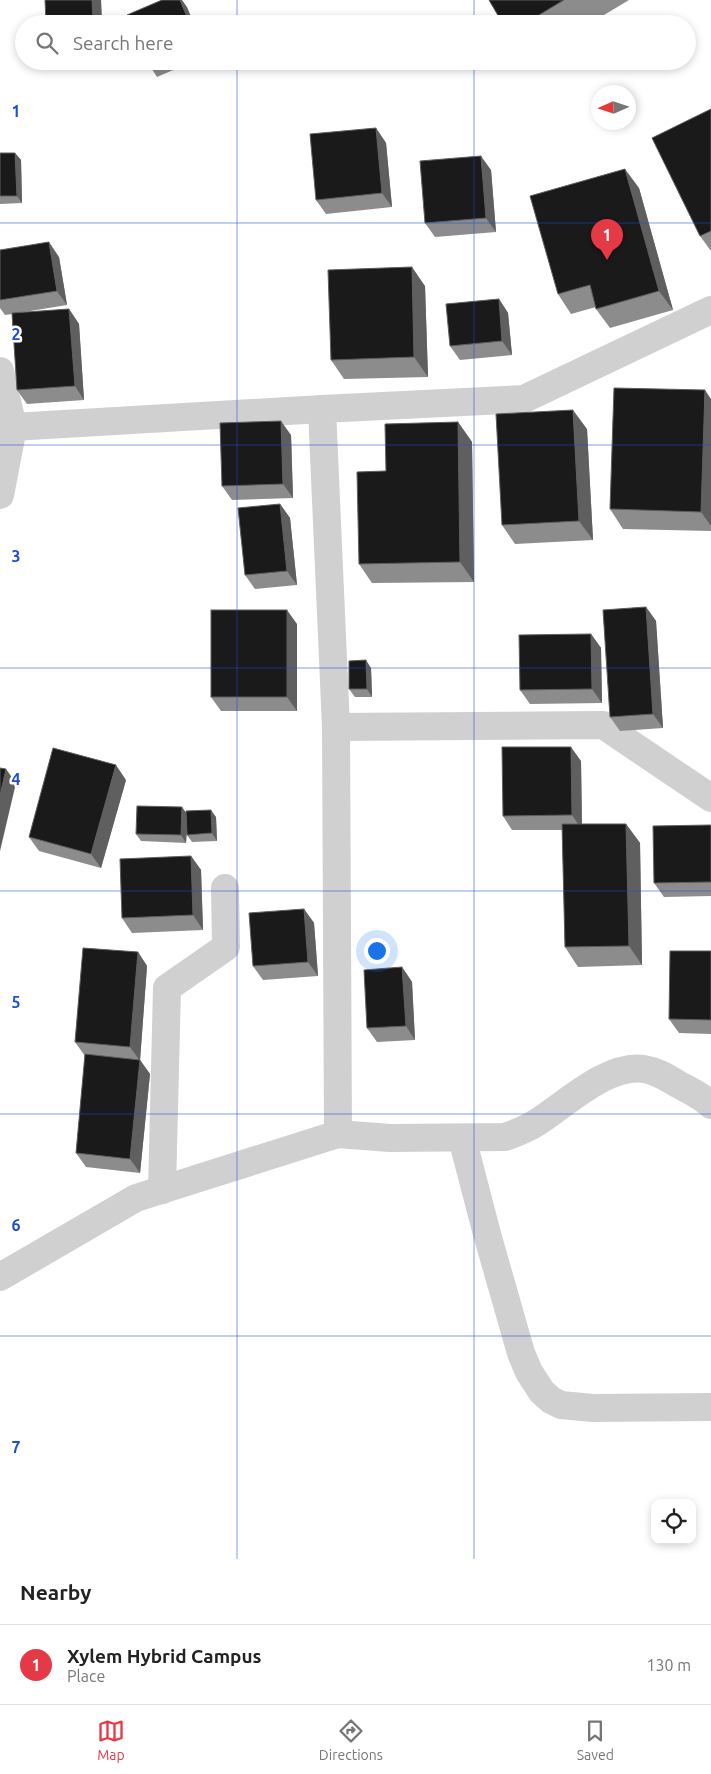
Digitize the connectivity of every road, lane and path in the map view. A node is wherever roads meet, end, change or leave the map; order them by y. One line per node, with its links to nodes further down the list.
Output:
1 (711, 310): 3 (street)
2 (0, 371): 4 (street)
3 (322, 409): 4 (street); 6 (street)
4 (6, 429): 5 (street)
5 (0, 495)
6 (336, 726): 7 (street); 10 (street)
7 (711, 798)
8 (224, 888): 12 (street)
9 (711, 1105): 11 (street)
10 (338, 1134): 11 (street); 12 (street)
11 (462, 1138): 14 (street)
12 (162, 1190): 13 (street)
13 (0, 1277)
14 (711, 1407)

